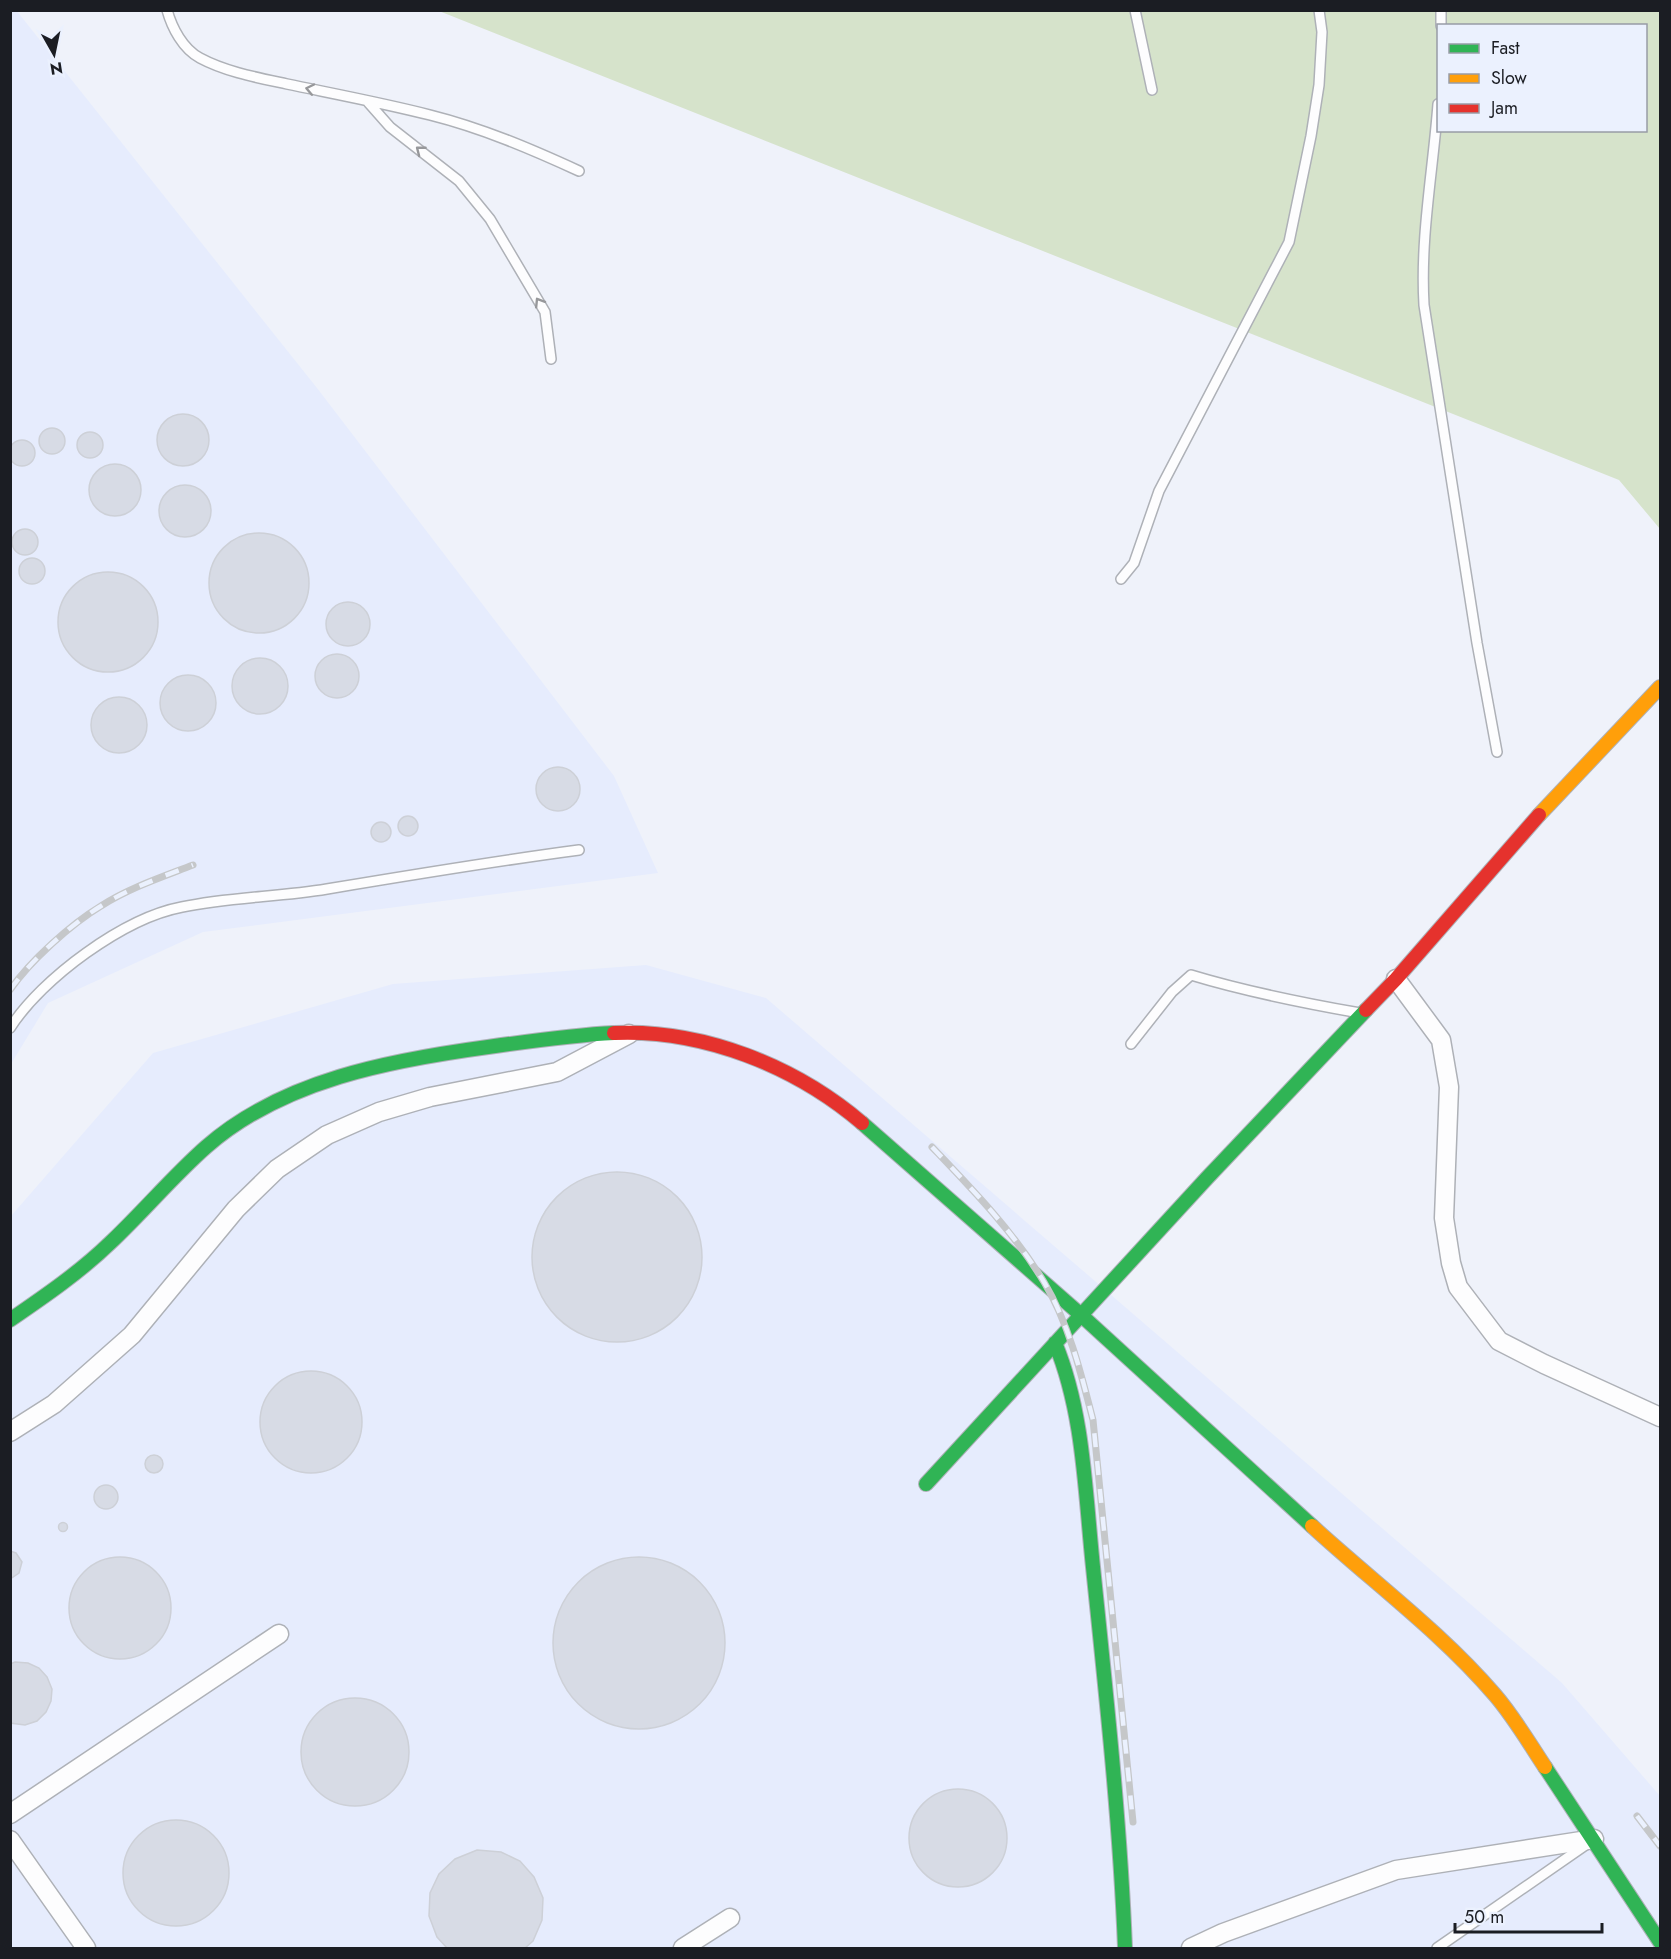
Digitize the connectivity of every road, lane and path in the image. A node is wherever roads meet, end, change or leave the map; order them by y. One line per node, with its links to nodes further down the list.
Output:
1 (167, 10): 5 (lane, one-way to 1)
2 (1134, 10): 4 (lane)
3 (1319, 10): 9 (lane)
4 (1152, 90)
5 (368, 101): 7 (lane); 8 (lane, one-way to 5)
6 (1437, 113): 11 (lane)
7 (579, 171)
8 (551, 358)
9 (1121, 579)
10 (1660, 687): 13 (street)
11 (1497, 752)
12 (579, 850): 15 (lane)
13 (1396, 979): 14 (street); 21 (street)
14 (1363, 1013): 17 (lane); 18 (street)
15 (10, 1028)
16 (633, 1032): 18 (street); 19 (street); 22 (street)
17 (1131, 1044)
18 (1081, 1315): 20 (street); 26 (street)
19 (10, 1320)
20 (1055, 1343): 23 (street); 32 (street)
21 (1660, 1417)
22 (10, 1432)
23 (926, 1484)
24 (279, 1634): 25 (street)
25 (10, 1814)
26 (1594, 1839): 29 (street); 33 (street); 34 (lane)
27 (10, 1840): 30 (street)
28 (730, 1918): 31 (street)
29 (1660, 1942)
30 (86, 1948)
31 (683, 1948)
32 (1125, 1948)
33 (1191, 1948)
34 (1437, 1948)

